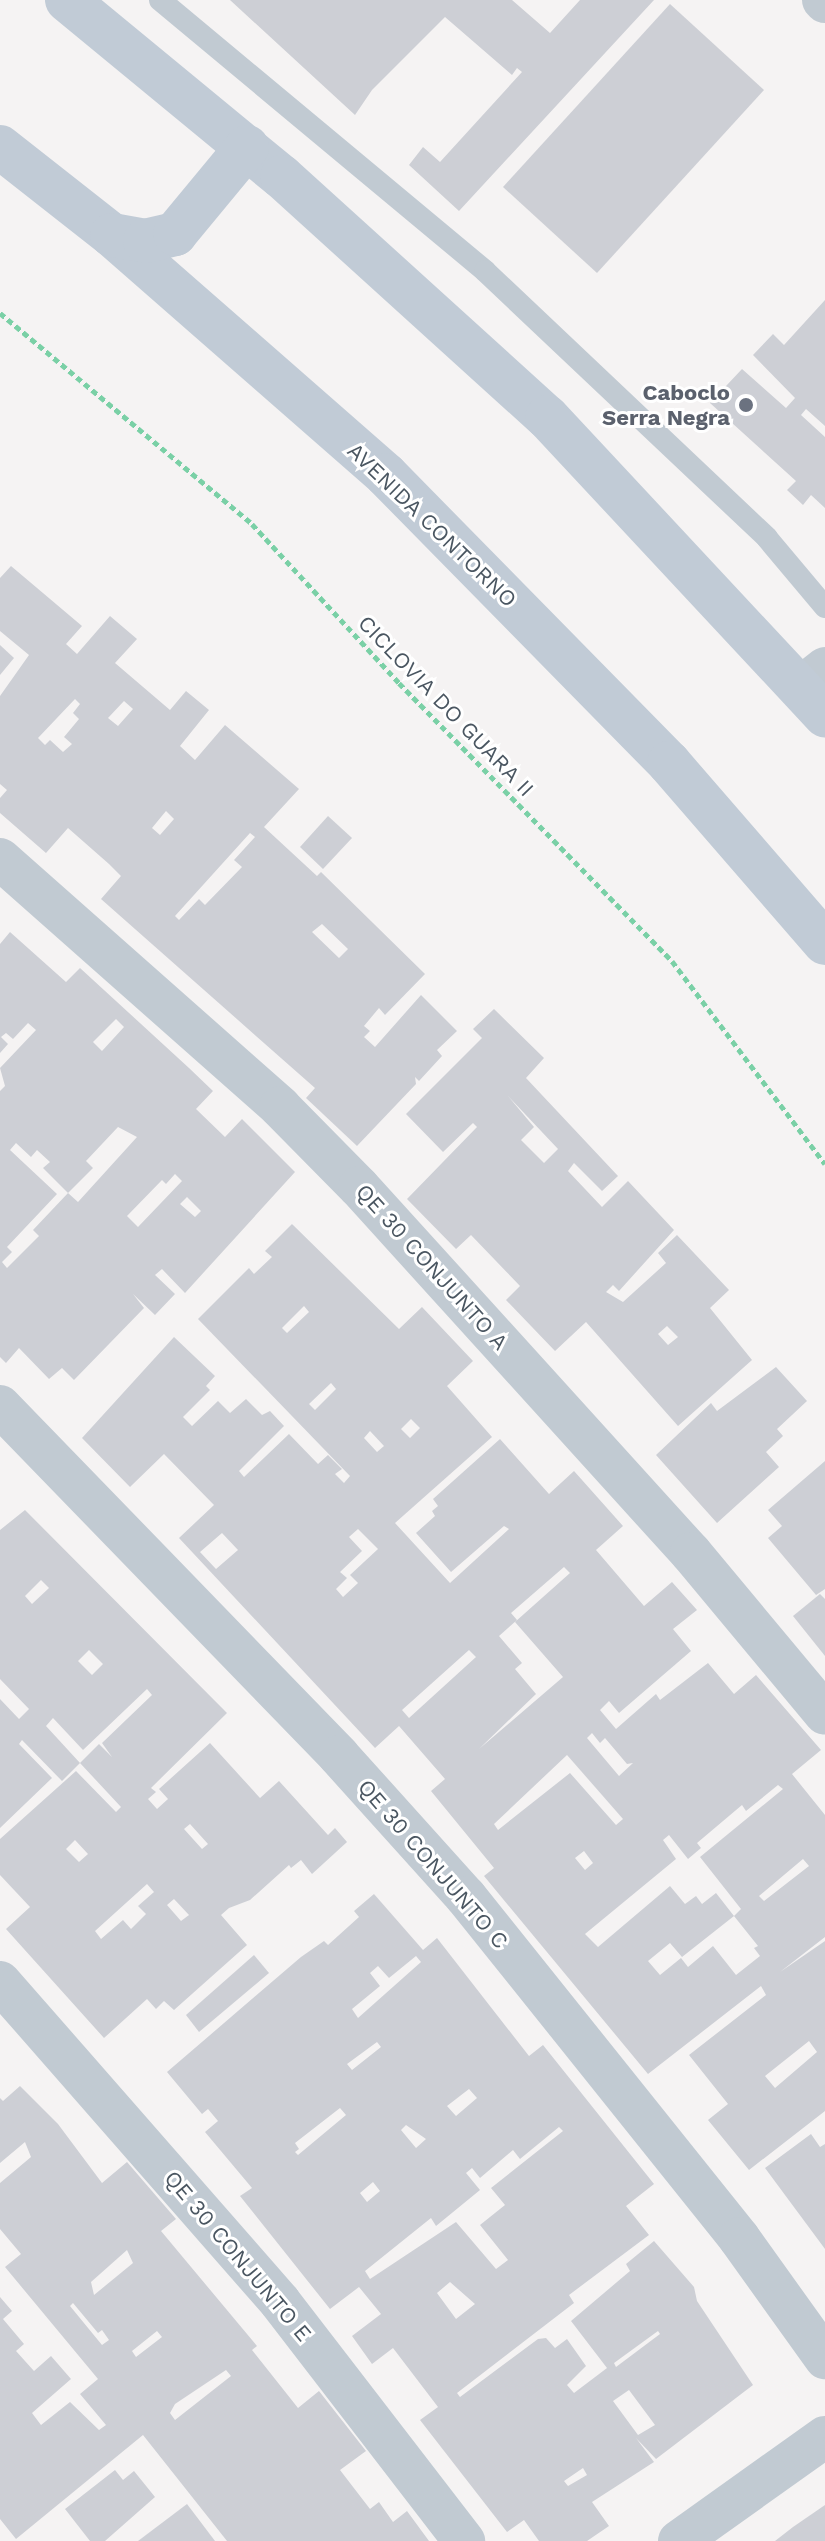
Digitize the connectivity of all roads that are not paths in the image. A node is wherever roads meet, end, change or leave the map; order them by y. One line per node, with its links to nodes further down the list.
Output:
1 (67, 0): 4 (main road)
2 (160, 0): 6 (lane)
3 (0, 147): 5 (main road, AVENIDA CONTORNO)
4 (247, 147): 5 (main road); 7 (main road)
5 (112, 235): 9 (main road, AVENIDA CONTORNO)
6 (825, 607)
7 (817, 690)
8 (0, 859): 11 (street, QE 30 CONJUNTO A)
9 (825, 943)
10 (0, 1406): 13 (street, QE 30 CONJUNTO C)
11 (825, 1714)
12 (0, 1982): 16 (street, QE 30 CONJUNTO E)
13 (825, 2358)
14 (825, 2437): 15 (street)
15 (697, 2536)
16 (464, 2541)

